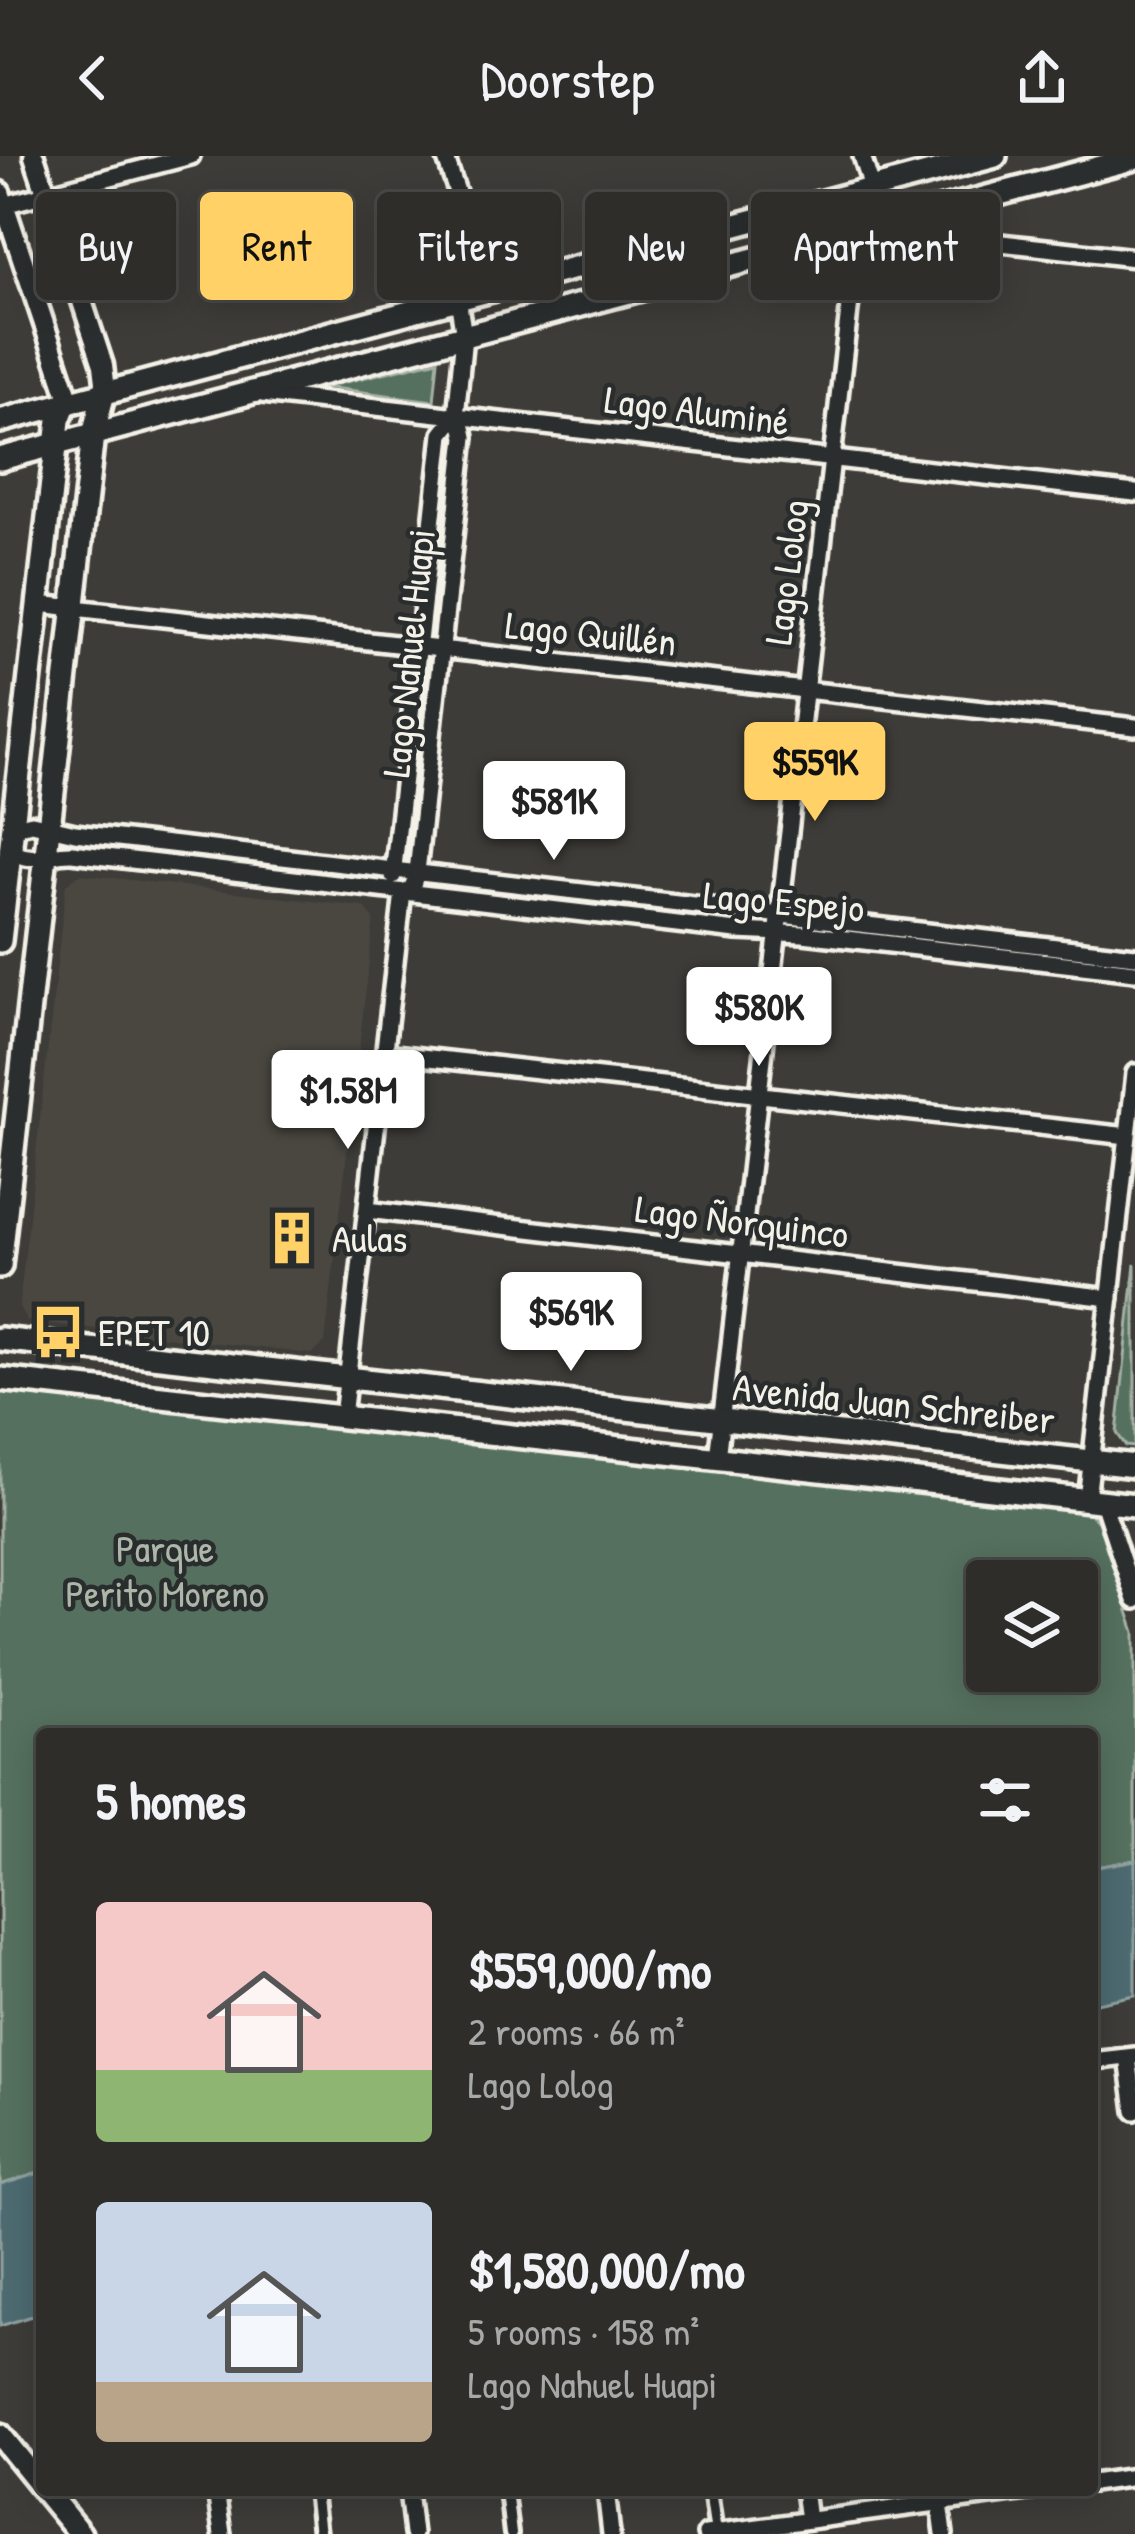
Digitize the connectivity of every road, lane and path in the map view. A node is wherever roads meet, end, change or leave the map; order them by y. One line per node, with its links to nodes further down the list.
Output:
1 (34, 156): 8 (street)
2 (191, 156): 9 (street)
3 (445, 156): 10 (street)
4 (862, 156): 7 (street)
5 (995, 156): 7 (main road)
6 (1135, 158): 11 (main road)
7 (862, 191): 17 (main road)
8 (46, 192)
9 (55, 192)
10 (457, 192)
11 (1000, 194)
12 (36, 196): 13 (street)
13 (2, 201): 25 (street)
14 (1000, 243): 15 (street)
15 (1135, 258)
16 (751, 261): 22 (main road)
17 (561, 271)
18 (82, 300): 23 (street)
19 (454, 300): 23 (main road)
20 (458, 300): 22 (street, Lago Nahuel Huapi)
21 (850, 300): 31 (street, Lago Lolog)
22 (464, 337): 24 (main road); 26 (street, Lago Nahuel Huapi)
23 (104, 393): 25 (main road); 28 (main road)
24 (251, 393): 26 (street, Lago Aluminé); 28 (main road)
25 (72, 402): 27 (main road); 28 (main road); 29 (main road)
26 (456, 416): 31 (street, Lago Aluminé); 35 (street, Lago Nahuel Huapi); 36 (street, Lago Nahuel Huapi)
27 (0, 421)
28 (94, 430): 29 (main road); 34 (main road)
29 (57, 444): 30 (main road); 33 (main road)
30 (0, 459)
31 (832, 459): 32 (street, Lago Aluminé); 37 (street, Lago Lolog)
32 (1135, 494)
33 (39, 604): 34 (street, Lago Quillén); 40 (main road)
34 (74, 608): 35 (street, Lago Quillén); 39 (main road)
35 (419, 646): 36 (street, Lago Quillén); 42 (street, Lago Nahuel Huapi)
36 (441, 649): 37 (street, Lago Quillén); 43 (street, Lago Nahuel Huapi)
37 (805, 690): 38 (street, Lago Quillén); 45 (street, Lago Lolog)
38 (1135, 728)
39 (49, 827): 40 (street, Lago Espejo); 41 (main road); 42 (street, Lago Espejo)
40 (6, 837): 41 (street, Lago Espejo); 47 (main road)
41 (46, 855): 44 (street, Lago Espejo); 54 (main road)
42 (394, 870): 43 (street, Lago Espejo); 44 (street, Lago Nahuel Huapi)
43 (417, 872): 44 (street, Lago Nahuel Huapi); 45 (street, Lago Espejo)
44 (403, 892): 46 (street, Lago Espejo); 50 (street, Lago Nahuel Huapi)
45 (779, 914): 46 (street, Lago Lolog); 48 (street, Lago Espejo)
46 (777, 933): 49 (street, Lago Espejo); 52 (street, Lago Lolog)
47 (0, 941)
48 (1135, 956)
49 (1135, 972)
50 (385, 1053): 52 (street); 55 (street, Lago Nahuel Huapi)
51 (1135, 1073): 53 (street)
52 (759, 1095): 53 (street); 56 (street, Lago Lolog)
53 (1128, 1136): 58 (street)
54 (6, 1162): 57 (main road)
55 (367, 1210): 56 (street, Lago Ñorquinco); 60 (street, Lago Nahuel Huapi)
56 (740, 1254): 58 (street, Lago Ñorquinco); 63 (street, Lago Lolog)
57 (0, 1266)
58 (1110, 1298): 65 (street)
59 (0, 1339): 60 (main road, Avenida Juan Schreiber)
60 (348, 1377): 62 (street, Lago Nahuel Huapi); 63 (main road, Avenida Juan Schreiber)
61 (0, 1379): 62 (main road, Avenida Juan Schreiber)
62 (343, 1417): 64 (main road, Avenida Juan Schreiber)
63 (721, 1419): 64 (street, Lago Lolog); 65 (main road, Avenida Juan Schreiber)
64 (717, 1459): 67 (main road, Avenida Juan Schreiber)
65 (1091, 1461): 66 (main road, Avenida Juan Schreiber); 67 (street)
66 (1135, 1466)
67 (1095, 1501): 68 (main road, Avenida Juan Schreiber); 69 (street)
68 (1135, 1505)
69 (1135, 1600)
70 (1131, 2056): 71 (street); 72 (street)
71 (1098, 2061)
72 (1135, 2110)
73 (0, 2435): 75 (main road)
74 (1135, 2477): 76 (street)
75 (36, 2479)
76 (1098, 2481)
77 (49, 2496): 90 (main road)
78 (217, 2496): 91 (street)
79 (315, 2496): 92 (street)
80 (409, 2496): 93 (street)
81 (507, 2496): 94 (street)
82 (607, 2496): 95 (street)
83 (711, 2496): 89 (street)
84 (805, 2496): 88 (street)
85 (980, 2496): 87 (street)
86 (900, 2499): 87 (street); 88 (street)
87 (940, 2503): 97 (street)
88 (808, 2520): 89 (street)
89 (716, 2533): 96 (street)
90 (80, 2534)
91 (222, 2534)
92 (319, 2534)
93 (413, 2534)
94 (512, 2534)
95 (611, 2534)
96 (706, 2534)
97 (944, 2534)

